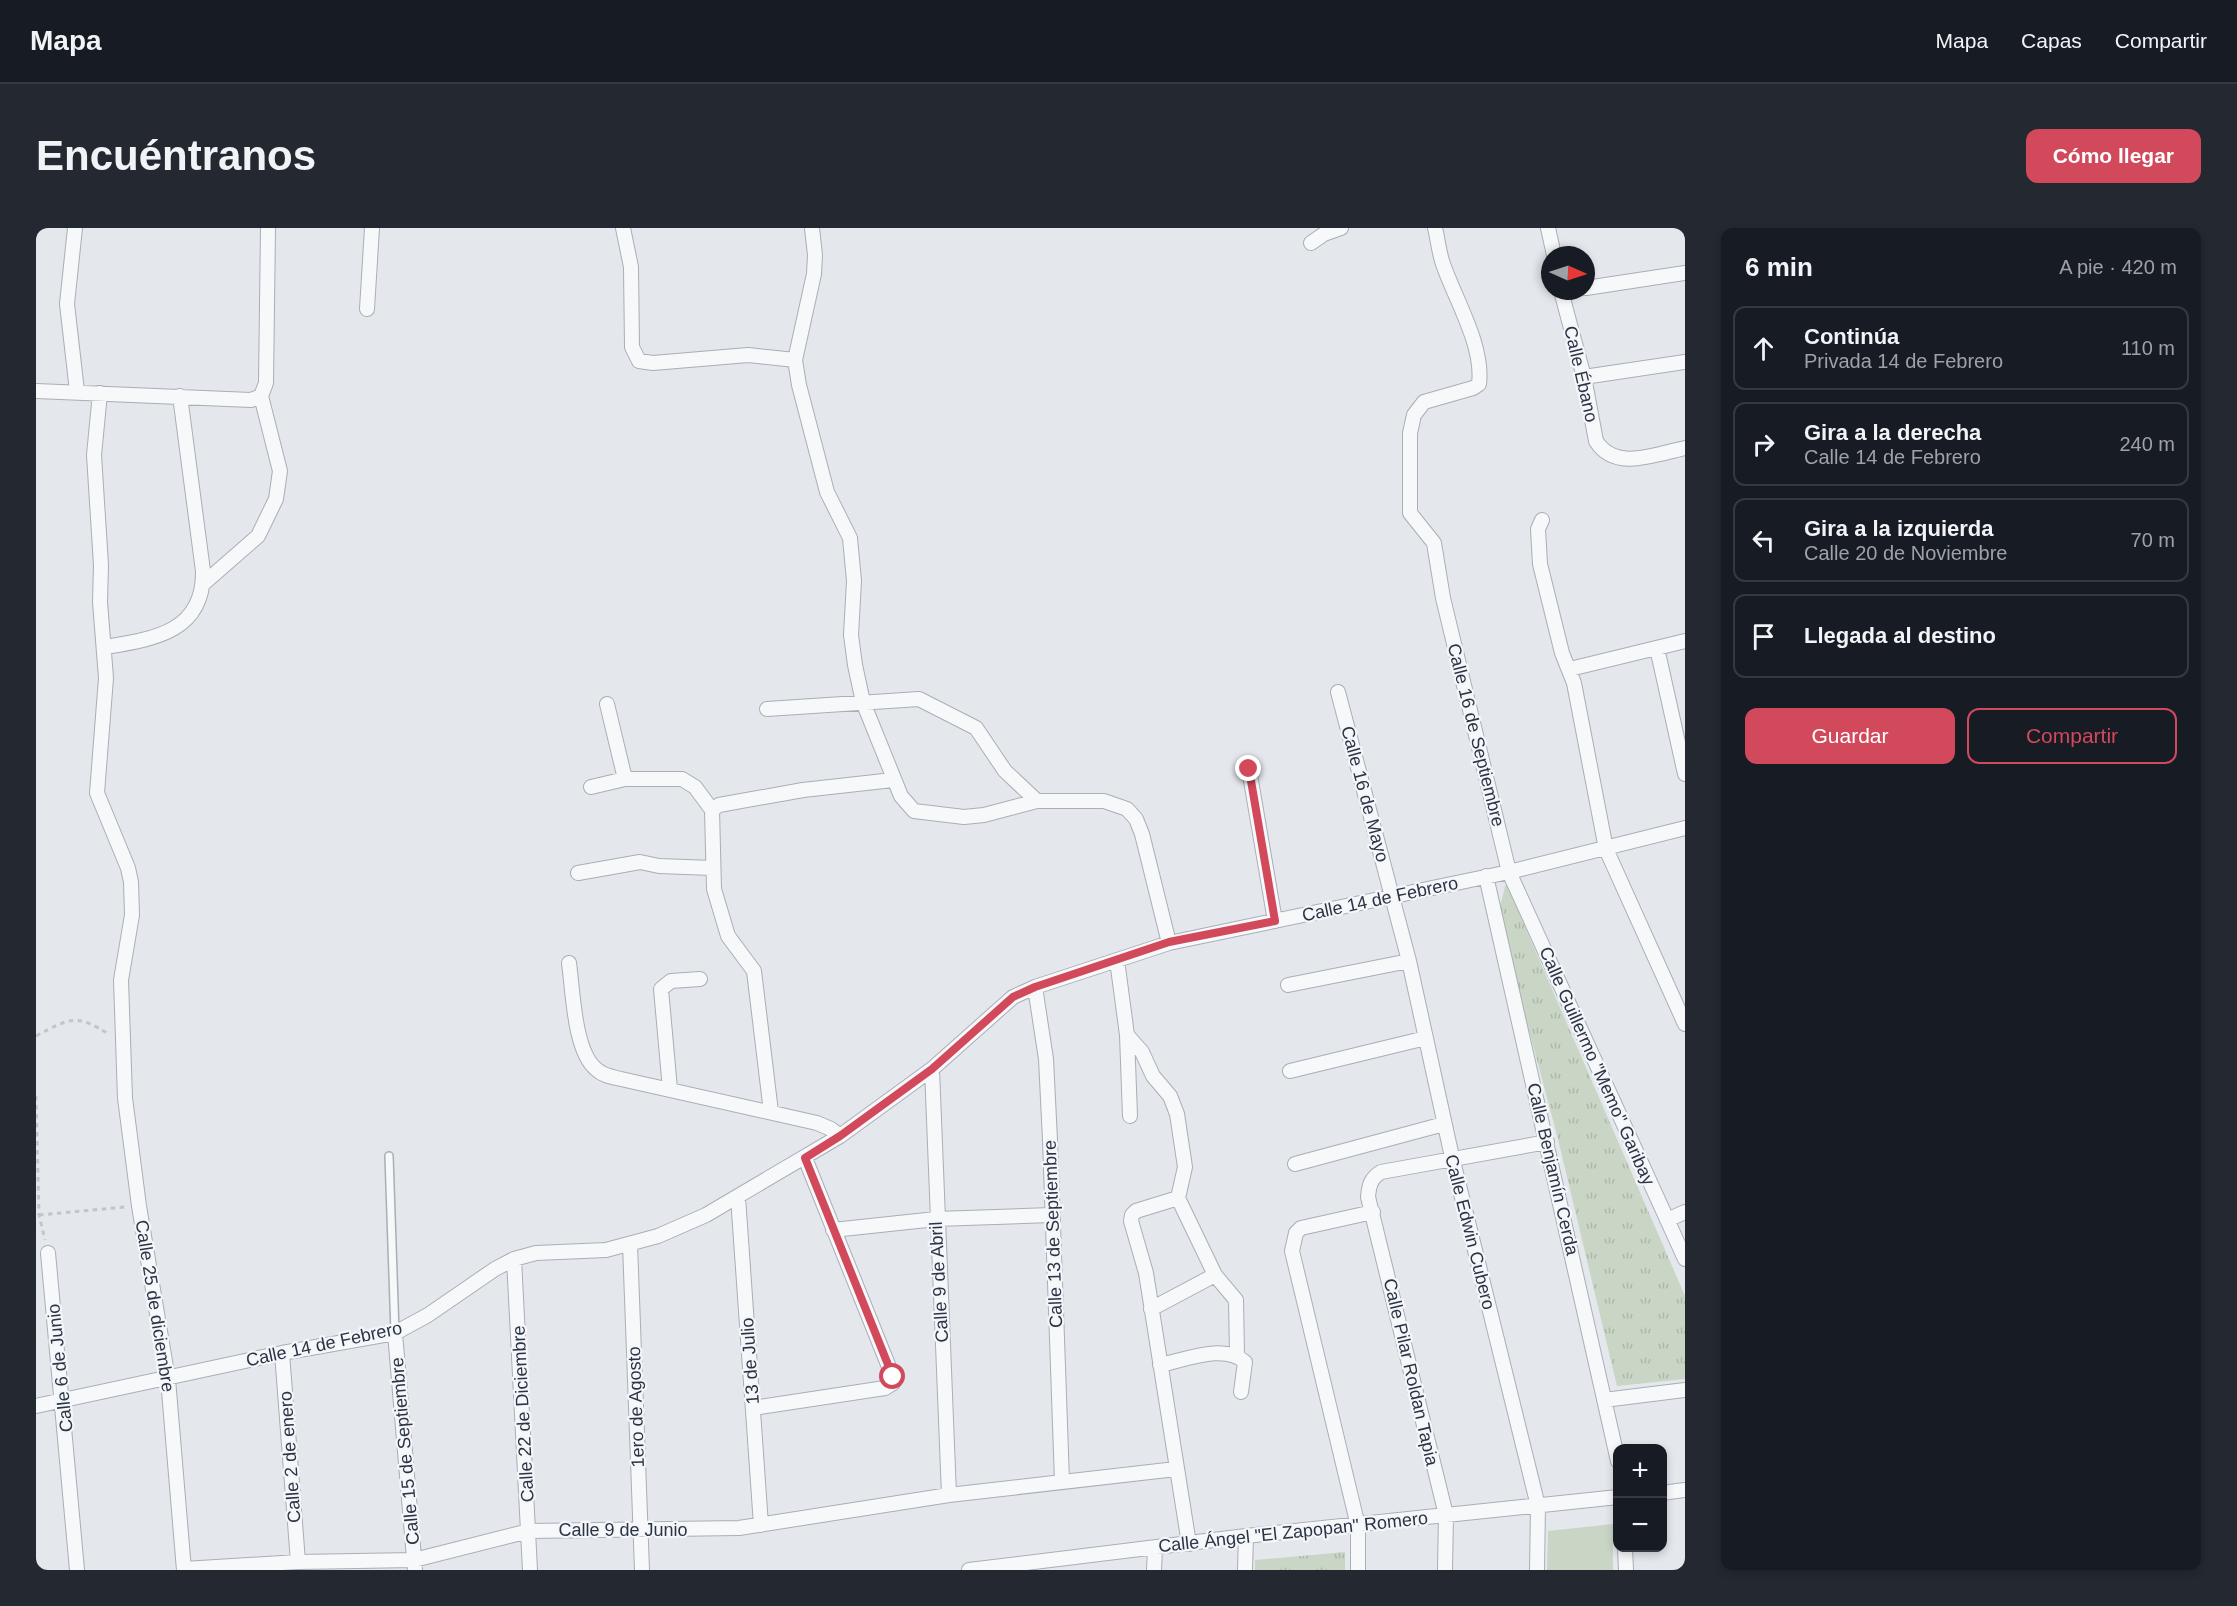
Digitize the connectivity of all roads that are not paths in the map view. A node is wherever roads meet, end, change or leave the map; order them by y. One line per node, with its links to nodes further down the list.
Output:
1 (75, 228): 19 (street)
2 (268, 228): 22 (street)
3 (372, 228): 14 (street)
4 (623, 228): 15 (street)
5 (812, 228): 15 (street)
6 (1341, 228): 9 (street)
7 (1435, 228): 44 (street, Calle 16 de Septiembre)
8 (1548, 228): 10 (street)
9 (1311, 243)
10 (1552, 246)
11 (1685, 273): 12 (street)
12 (1595, 287)
13 (1563, 300): 17 (street, Calle Ébano)
14 (367, 309)
15 (795, 360): 31 (street)
16 (1685, 362): 17 (street)
17 (1584, 377): 23 (street, Calle Ébano)
18 (36, 391): 19 (street)
19 (77, 391): 20 (street)
20 (100, 393): 21 (street); 27 (street, Calle 25 de diciembre)
21 (180, 396): 22 (street); 25 (street)
22 (261, 396): 25 (street)
23 (1685, 448)
24 (1542, 520): 29 (street)
25 (203, 584): 27 (street)
26 (1685, 641): 28 (street)
27 (105, 647): 90 (street, Calle 25 de diciembre)
28 (1657, 648): 29 (street); 35 (street)
29 (1570, 669): 42 (street)
30 (1338, 692): 47 (street, Calle 16 de Mayo)
31 (863, 702): 33 (street); 37 (street); 39 (street)
32 (607, 704): 36 (street)
33 (767, 709)
34 (1249, 769): 48 (street)
35 (1685, 774)
36 (625, 779): 38 (street); 40 (street)
37 (893, 780): 39 (street); 40 (street)
38 (591, 787)
39 (1037, 801): 49 (street)
40 (712, 810): 43 (street)
41 (1685, 828): 42 (street, Calle 14 de Febrero)
42 (1606, 849): 44 (street, Calle 14 de Febrero); 56 (street)
43 (712, 868): 45 (street); 62 (street)
44 (1509, 872): 46 (street, Calle 14 de Febrero); 77 (street, Calle Guillermo "Memo" Garibay)
45 (578, 873)
46 (1486, 876): 47 (street, Calle 14 de Febrero); 66 (street, Calle Benjamín Cerda)
47 (1392, 895): 48 (street, Calle 14 de Febrero); 51 (street, Calle Edwin Cubero)
48 (1275, 921): 49 (street, Calle 14 de Febrero)
49 (1169, 942): 50 (street, Calle 14 de Febrero)
50 (1117, 960): 55 (street, Calle 14 de Febrero); 57 (street)
51 (1409, 961): 54 (street); 58 (street, Calle Edwin Cubero)
52 (569, 963): 61 (street)
53 (699, 979): 61 (street)
54 (1288, 985)
55 (1035, 987): 59 (street, Calle 14 de Febrero); 75 (street, Calle 13 de Septiembre)
56 (1685, 1024)
57 (1127, 1035): 63 (street); 72 (street)
58 (1425, 1038): 60 (street); 64 (street, Calle Edwin Cubero)
59 (932, 1069): 65 (street, Calle 14 de Febrero); 76 (street, Calle 9 de Abril)
60 (1290, 1071)
61 (670, 1089): 62 (street)
62 (771, 1112): 65 (street)
63 (1130, 1116)
64 (1444, 1124): 68 (street, Calle Edwin Cubero); 70 (street)
65 (840, 1136): 69 (street, Calle 14 de Febrero)
66 (1547, 1142): 68 (street); 94 (street, Calle Benjamín Cerda)
67 (389, 1156): 86 (lane)
68 (1452, 1157): 73 (street, Calle Pilar Roldan Tapia); 104 (street, Calle Edwin Cubero)
69 (805, 1158): 71 (street, Calle 14 de Febrero); 78 (street)
70 (1295, 1164)
71 (738, 1197): 80 (street, Calle 14 de Febrero); 96 (street, 13 de Julio)
72 (1178, 1198): 84 (street); 85 (street)
73 (1373, 1212): 105 (street, Calle Pilar Roldan Tapia); 107 (street)
74 (1685, 1212): 77 (street)
75 (1052, 1215): 76 (street); 99 (street, Calle 13 de Septiembre)
76 (936, 1219): 78 (street); 102 (street, Calle 9 de Abril)
77 (1667, 1220): 79 (street, Calle Guillermo "Memo" Garibay)
78 (833, 1230): 96 (street)
79 (1681, 1239): 83 (street, Calle Guillermo "Memo" Garibay)
80 (630, 1244): 82 (street, Calle 14 de Febrero); 108 (street, 1ero de Agosto)
81 (48, 1253): 93 (street, Calle 6 de Junio)
82 (514, 1259): 86 (street, Calle 14 de Febrero); 109 (street, Calle 22 de Diciembre)
83 (1685, 1259)
84 (1215, 1275): 85 (street); 88 (street)
85 (1151, 1309): 89 (street)
86 (395, 1333): 87 (street, Calle 14 de Febrero); 116 (street, Calle 15 de Septiembre)
87 (282, 1353): 90 (street, Calle 14 de Febrero); 114 (street, Calle 2 de enero)
88 (1237, 1354): 89 (street); 92 (street)
89 (1160, 1365): 98 (street)
90 (168, 1379): 93 (street, Calle 14 de Febrero); 118 (street, Calle 25 de diciembre)
91 (1685, 1390): 94 (street)
92 (1241, 1392)
93 (63, 1400): 95 (street, Calle 14 de Febrero); 117 (street, Calle 6 de Junio)
94 (1604, 1400): 97 (street, Calle Benjamín Cerda)
95 (36, 1406)
96 (753, 1408): 106 (street, 13 de Julio)
97 (1613, 1444)
98 (1176, 1469): 99 (street, Calle 9 de Junio); 111 (street)
99 (1062, 1481): 102 (street, Calle 9 de Junio)
100 (1685, 1490): 101 (street)
101 (1667, 1492)
102 (949, 1495): 106 (street, Calle 9 de Junio)
103 (1613, 1497): 104 (street, Calle Ángel "El Zapopan" Romero)
104 (1538, 1506): 105 (street, Calle Ángel "El Zapopan" Romero); 126 (street, Calle Edwin Cubero)
105 (1446, 1515): 107 (street, Calle Ángel "El Zapopan" Romero); 125 (street, Calle Pilar Roldan Tapia)
106 (761, 1525): 108 (street, Calle 9 de Junio)
107 (1358, 1526): 110 (street, Calle Ángel "El Zapopan" Romero); 124 (street)
108 (640, 1528): 109 (street, Calle 9 de Junio); 120 (street, 1ero de Agosto)
109 (529, 1531): 116 (street, Calle 9 de Junio); 119 (street, Calle 22 de Diciembre)
110 (1246, 1536): 111 (street, Calle Ángel "El Zapopan" Romero); 123 (street)
111 (1189, 1544): 112 (street, Calle Ángel "El Zapopan" Romero)
112 (1155, 1548): 115 (street, Calle Ángel "El Zapopan" Romero); 122 (street)
113 (1625, 1552): 127 (street)
114 (298, 1562): 116 (street, Calle 9 de Junio); 118 (street, Calle 9 de Junio)
115 (1069, 1564): 121 (street, Calle Ángel "El Zapopan" Romero)
116 (415, 1565)
117 (77, 1570)
118 (184, 1570)
119 (530, 1570)
120 (642, 1570)
121 (969, 1570)
122 (1154, 1570)
123 (1245, 1570)
124 (1358, 1570)
125 (1445, 1570)
126 (1537, 1570)
127 (1626, 1570)

